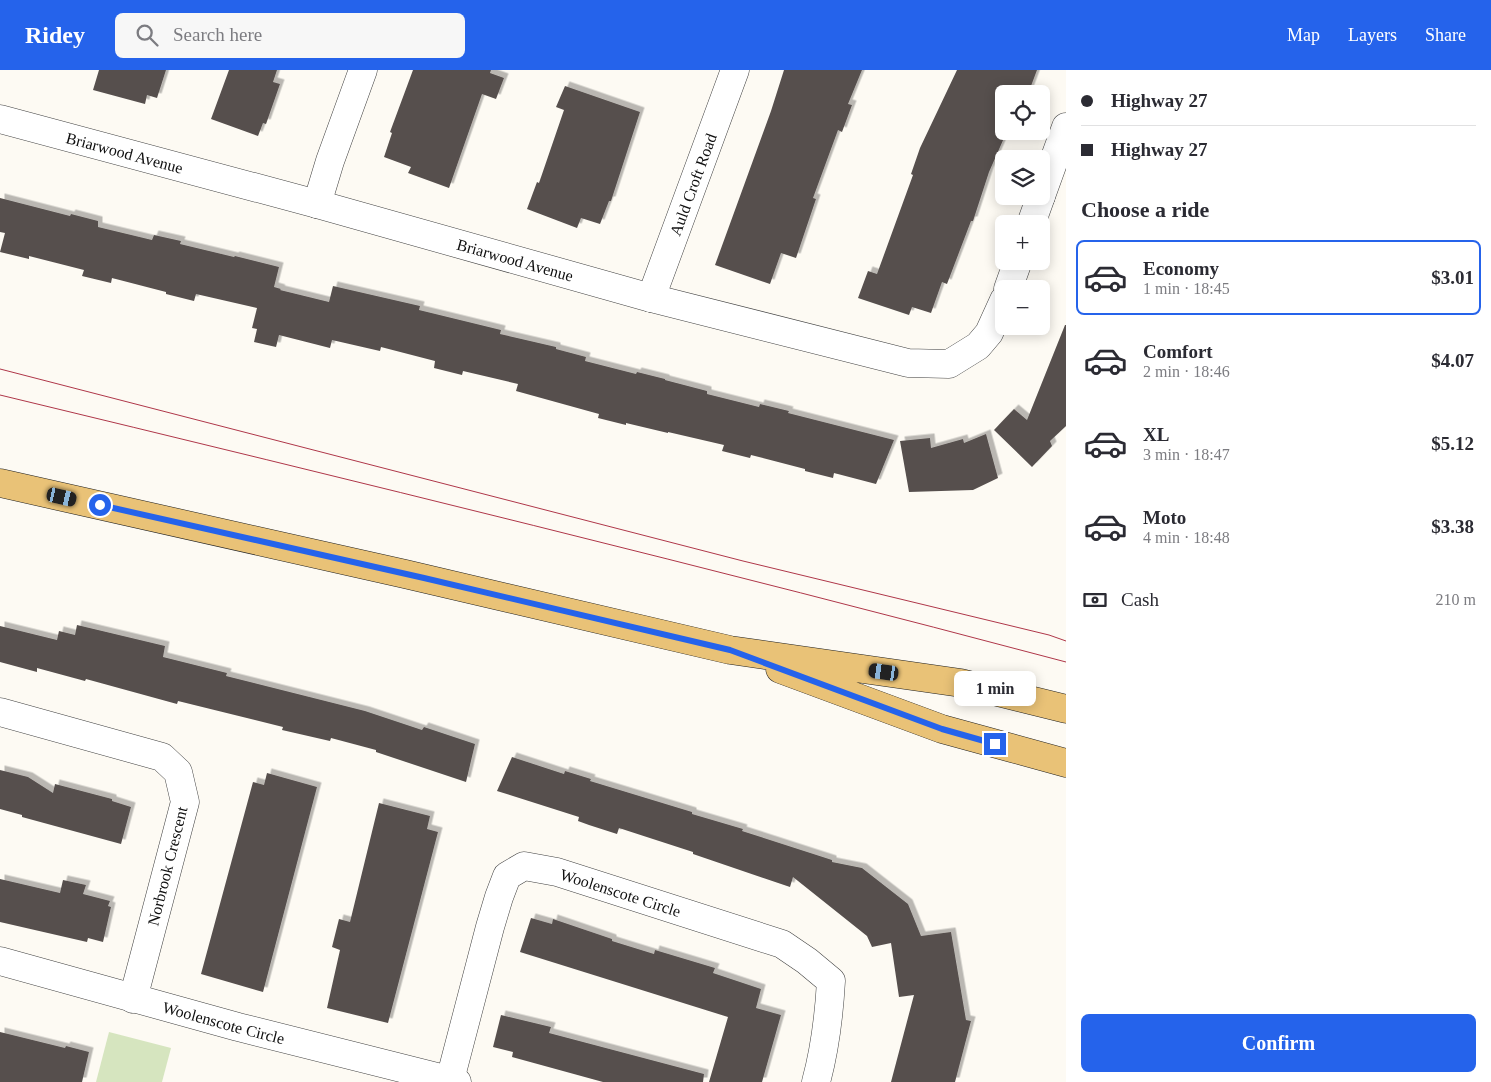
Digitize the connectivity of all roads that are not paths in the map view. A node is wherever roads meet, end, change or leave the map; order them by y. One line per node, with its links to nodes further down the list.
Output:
1 (363, 70): 6 (street)
2 (735, 70): 7 (street, Auld Croft Road)
3 (0, 119): 6 (street, Briarwood Avenue)
4 (1066, 127): 5 (street)
5 (1050, 171)
6 (317, 204): 7 (street, Briarwood Avenue)
7 (651, 298): 8 (street, Briarwood Avenue)
8 (995, 319)
9 (0, 483): 10 (main road)
10 (730, 650): 11 (main road); 13 (main road)
11 (1066, 709)
12 (0, 712): 15 (street, Norbrook Crescent)
13 (1066, 763)
14 (0, 960): 15 (street, Woolenscote Circle)
15 (133, 999): 16 (street, Woolenscote Circle)
16 (454, 1081): 17 (street, Woolenscote Circle)
17 (816, 1082)

